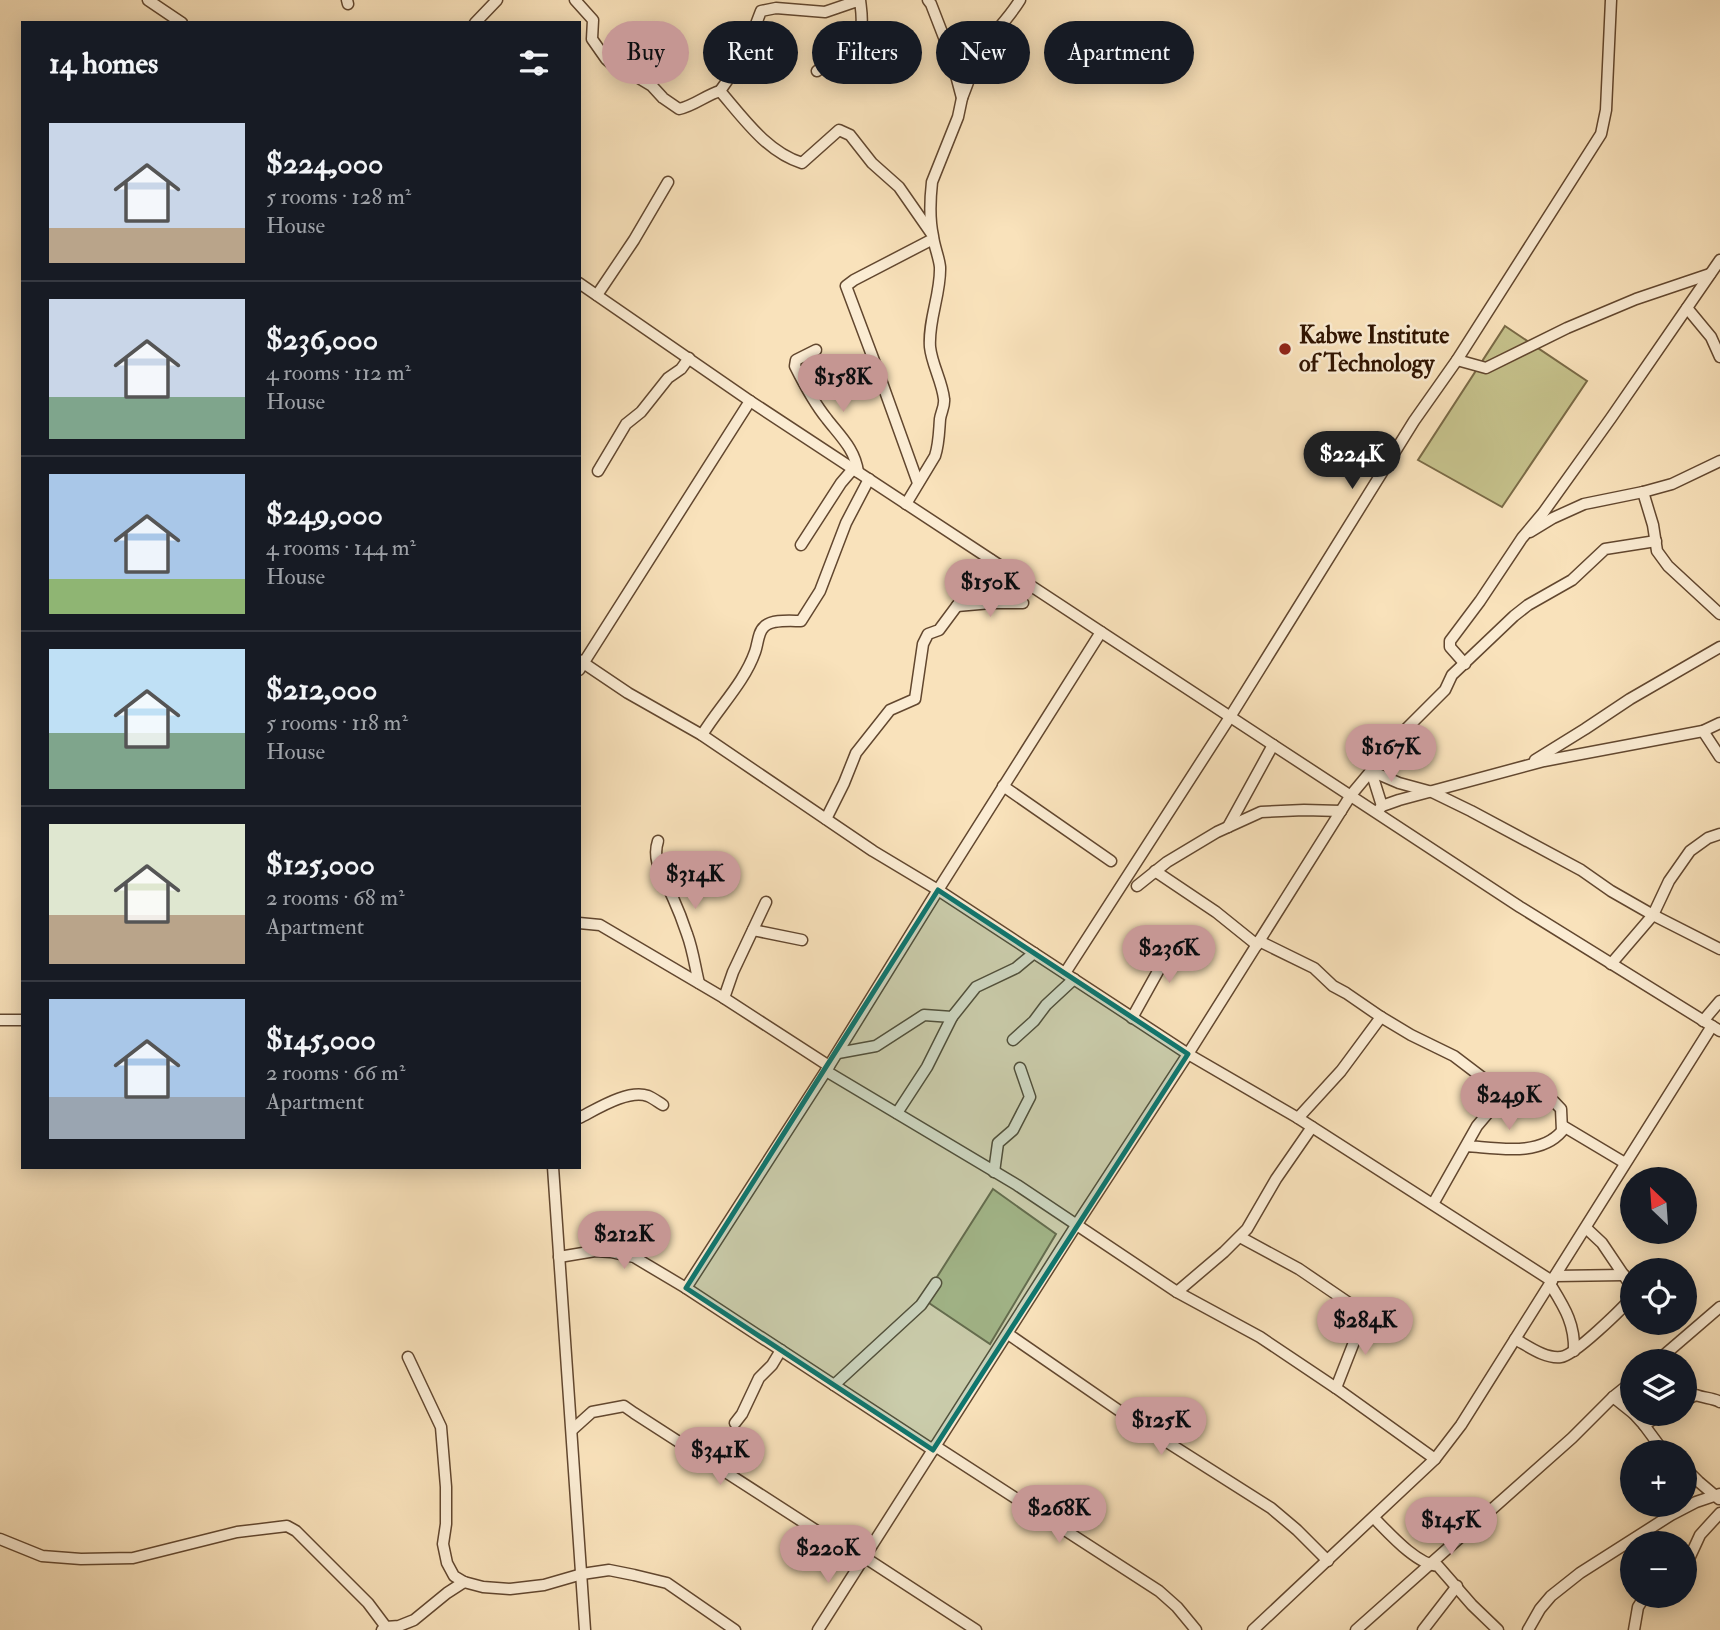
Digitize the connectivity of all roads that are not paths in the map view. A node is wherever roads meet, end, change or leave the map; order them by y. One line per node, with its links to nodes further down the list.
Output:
1 (148, 0): 8 (street)
2 (497, 0): 9 (street)
3 (575, 0): 11 (street)
4 (928, 0): 12 (street)
5 (1020, 0): 12 (street)
6 (1611, 0): 23 (street)
7 (760, 5): 10 (street); 11 (street)
8 (180, 21)
9 (477, 21)
10 (862, 21)
11 (720, 91): 14 (street)
12 (962, 98): 14 (street)
13 (668, 182): 18 (street)
14 (933, 237): 29 (street); 29 (street)
15 (1720, 260): 16 (street)
16 (1715, 273): 19 (street); 23 (street)
17 (581, 284): 18 (street)
18 (597, 295): 22 (street)
19 (1686, 308): 21 (street); 32 (street)
20 (816, 350): 26 (street)
21 (1720, 357)
22 (689, 358): 24 (street); 27 (street)
23 (1457, 360): 43 (street)
24 (750, 401): 26 (street); 41 (street)
25 (1720, 461): 30 (street)
26 (856, 470): 28 (street); 34 (street)
27 (598, 471)
28 (869, 479): 31 (street); 46 (street)
29 (918, 483): 31 (street)
30 (1643, 492): 32 (street); 33 (street)
31 (906, 504): 35 (street)
32 (1522, 538): 42 (street)
33 (1656, 541): 38 (street); 42 (street)
34 (801, 545)
35 (992, 560): 37 (street); 39 (street)
36 (1023, 603): 37 (street)
37 (957, 606): 56 (street)
38 (1720, 614)
39 (1101, 632): 43 (street); 51 (street)
40 (1720, 647): 49 (street)
41 (581, 664): 46 (street)
42 (1465, 664): 50 (street)
43 (1230, 717): 47 (street); 74 (street)
44 (1720, 723): 45 (street)
45 (1703, 731): 48 (street); 49 (street)
46 (702, 735): 56 (street)
47 (1273, 745): 53 (street); 57 (street)
48 (1720, 757)
49 (1524, 766): 52 (street)
50 (1371, 771): 52 (street); 53 (street); 54 (street)
51 (1003, 786): 60 (street); 63 (street)
52 (1432, 792): 54 (street); 65 (street)
53 (1351, 795): 54 (street); 55 (street)
54 (1379, 809): 73 (street)
55 (1341, 811): 57 (street); 70 (street)
56 (826, 819): 63 (street)
57 (1227, 827): 61 (street)
58 (1720, 834): 65 (street)
59 (658, 841): 75 (street)
60 (1111, 862)
61 (1155, 871): 62 (street); 70 (street)
62 (1137, 886)
63 (938, 890): 72 (street); 85 (street)
64 (766, 902): 67 (street)
65 (1653, 915): 71 (street); 73 (street)
66 (581, 923): 75 (street)
67 (753, 930): 69 (street); 76 (street)
68 (1177, 937): 79 (street)
69 (802, 940)
70 (1258, 943): 80 (street); 86 (street)
71 (1720, 949)
72 (1034, 953): 74 (street); 78 (street)
73 (1611, 964): 83 (street)
74 (1069, 976): 79 (street); 84 (street)
75 (699, 983): 76 (street)
76 (724, 998): 87 (street)
77 (1720, 1000): 83 (street)
78 (952, 1017): 85 (street); 91 (street)
79 (1132, 1017): 86 (street)
80 (1381, 1017): 89 (street); 93 (street)
81 (0, 1020): 82 (street)
82 (21, 1020)
83 (1712, 1026): 97 (street)
84 (1013, 1040)
85 (838, 1053): 87 (street)
86 (1188, 1054): 93 (street); 101 (street)
87 (828, 1068): 91 (street); 109 (street)
88 (1020, 1068): 99 (street)
89 (1504, 1094): 94 (street); 96 (street)
90 (663, 1105): 92 (street)
91 (897, 1113): 99 (street)
92 (581, 1117)
93 (1298, 1118): 95 (street)
94 (1563, 1126): 96 (street); 97 (street)
95 (1312, 1127): 100 (street); 103 (street)
96 (1466, 1146): 100 (street)
97 (1625, 1163): 102 (street)
98 (553, 1169): 104 (street)
99 (994, 1172): 101 (street)
100 (1433, 1204): 107 (street)
101 (1077, 1224): 110 (street); 113 (street)
102 (1586, 1228): 105 (street); 107 (street)
103 (1240, 1237): 110 (street); 120 (street)
104 (559, 1257): 109 (street); 127 (street)
105 (1620, 1268)
106 (1620, 1275): 107 (street)
107 (1552, 1280): 114 (street); 117 (street)
108 (936, 1283): 119 (street)
109 (686, 1288): 116 (street)
110 (1177, 1292): 120 (street)
111 (1720, 1307): 115 (street)
112 (1620, 1308): 117 (street)
113 (1008, 1334): 128 (street); 137 (street)
114 (1515, 1339): 117 (street); 129 (street)
115 (1671, 1349)
116 (781, 1350): 119 (street); 126 (street)
117 (1574, 1351)
118 (408, 1357): 140 (street)
119 (834, 1385): 128 (street)
120 (1336, 1388): 129 (street)
121 (1620, 1391): 123 (street)
122 (1697, 1395): 124 (street)
123 (1613, 1397): 125 (street); 138 (street)
124 (1720, 1402)
125 (1620, 1403)
126 (735, 1423)
127 (572, 1430): 136 (street); 139 (street)
128 (934, 1448): 136 (street); 148 (street)
129 (1435, 1459): 133 (street)
130 (1697, 1479): 131 (street)
131 (1718, 1497): 153 (street)
132 (1720, 1513): 135 (street)
133 (1374, 1518): 137 (street); 138 (street)
134 (0, 1539): 143 (street)
135 (1697, 1542)
136 (864, 1557): 146 (street); 147 (street)
137 (1328, 1561): 149 (street)
138 (1429, 1565): 141 (street); 150 (street)
139 (582, 1574): 140 (street); 144 (street); 145 (street)
140 (464, 1582): 143 (street)
141 (1457, 1586): 151 (street); 152 (street)
142 (1638, 1608): 154 (street)
143 (384, 1629)
144 (585, 1630)
145 (735, 1630)
146 (818, 1630)
147 (976, 1630)
148 (1196, 1630)
149 (1253, 1630)
150 (1356, 1630)
151 (1423, 1630)
152 (1498, 1630)
153 (1528, 1630)
154 (1634, 1630)

